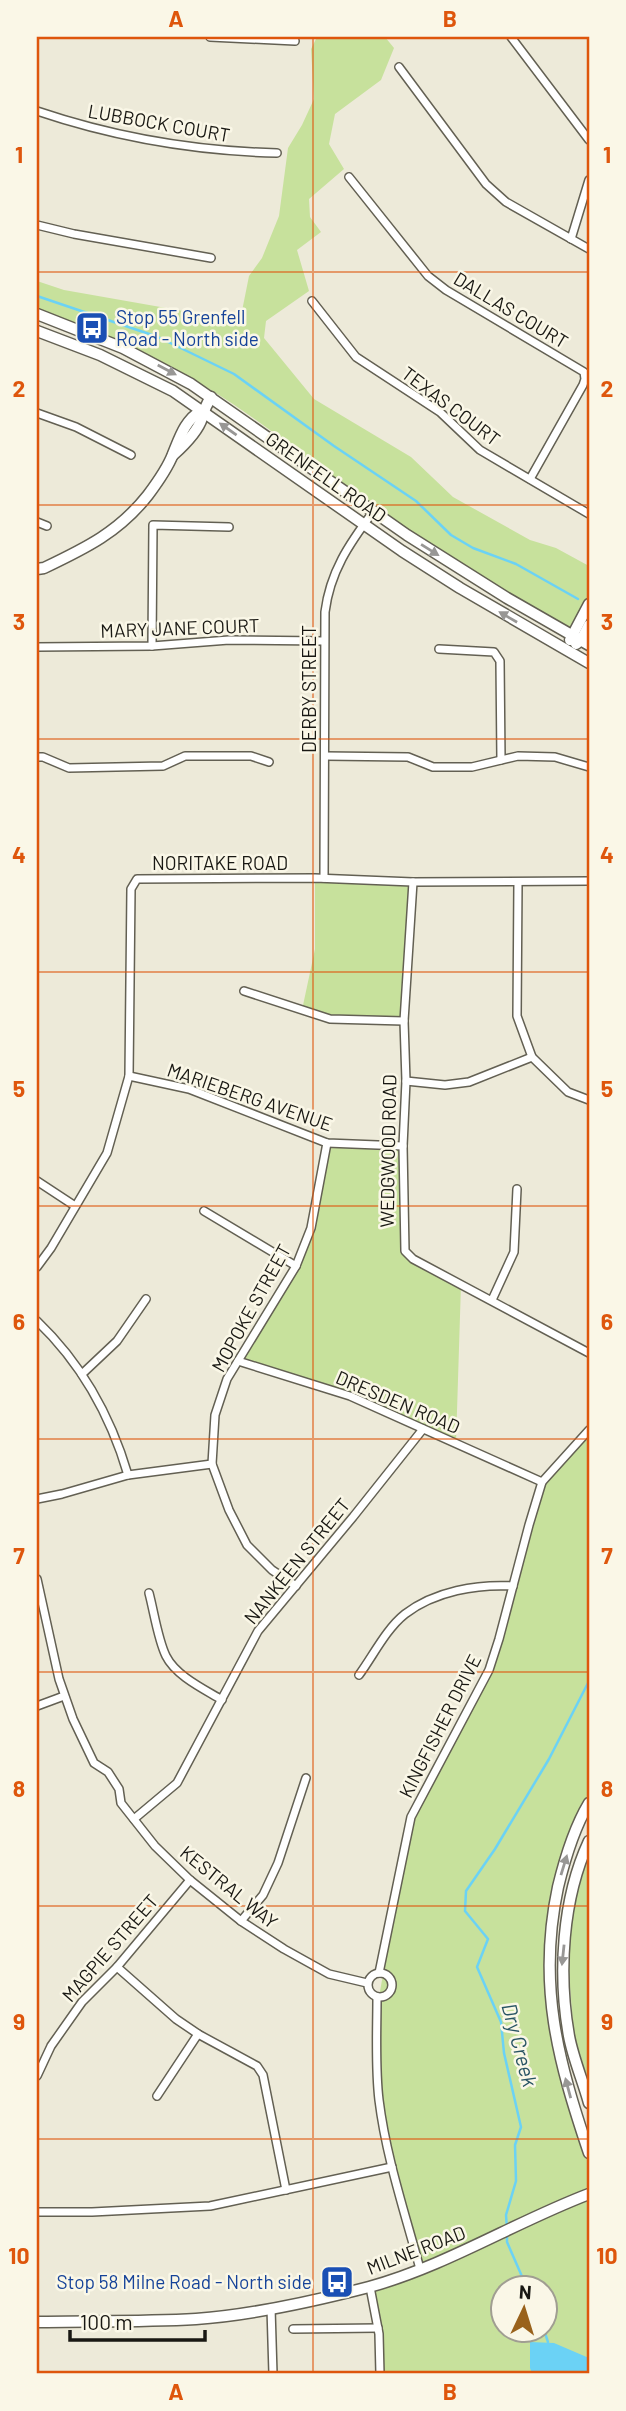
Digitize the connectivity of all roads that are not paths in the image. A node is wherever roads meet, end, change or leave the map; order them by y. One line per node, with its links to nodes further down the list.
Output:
1 (210, 37): 3 (street)
2 (511, 37): 7 (street)
3 (255, 38): 4 (street)
4 (295, 41)
5 (399, 67): 12 (street)
6 (37, 111): 8 (street, LUBBOCK COURT)
7 (589, 140)
8 (277, 153)
9 (349, 177): 22 (street, DALLAS COURT)
10 (589, 180): 12 (street)
11 (37, 225): 14 (street)
12 (571, 239): 13 (street)
13 (589, 249)
14 (211, 258)
15 (312, 301): 22 (street, TEXAS COURT)
16 (37, 314): 18 (main road, GRENFELL ROAD, one-way to 18)
17 (37, 331): 19 (main road, GRENFELL ROAD)
18 (211, 397): 19 (main road); 23 (main road, GRENFELL ROAD)
19 (202, 411): 26 (main road, GRENFELL ROAD, one-way to 19); 29 (main road)
20 (37, 413): 21 (street)
21 (131, 455)
22 (530, 479): 24 (street, TEXAS COURT)
23 (373, 512): 26 (street, DERBY STREET); 32 (main road, GRENFELL ROAD, one-way to 32)
24 (589, 514)
25 (37, 522): 27 (street)
26 (363, 525): 33 (street, DERBY STREET); 38 (main road, GRENFELL ROAD, one-way to 26)
27 (47, 526)
28 (229, 527): 35 (street)
29 (37, 569)
30 (589, 604): 32 (main road)
31 (589, 625): 34 (main road)
32 (571, 635): 34 (main road, GRENFELL ROAD); 38 (main road)
33 (324, 641): 35 (street, MARY JANE COURT); 40 (street, DERBY STREET)
34 (585, 643): 38 (main road)
35 (152, 646): 36 (street, MARY JANE COURT)
36 (37, 647)
37 (439, 649): 42 (street)
38 (567, 651): 39 (main road, GRENFELL ROAD)
39 (589, 663)
40 (325, 756): 42 (street); 45 (street, DERBY STREET)
41 (37, 757): 43 (street)
42 (501, 760): 44 (street)
43 (269, 762)
44 (589, 767)
45 (324, 878): 47 (street, NORITAKE ROAD); 52 (street, NORITAKE ROAD)
46 (589, 881): 48 (street, NORITAKE ROAD)
47 (414, 882): 48 (street, NORITAKE ROAD); 50 (street, WEDGWOOD ROAD)
48 (518, 882): 51 (street)
49 (244, 991): 50 (street)
50 (404, 1021): 53 (street, WEDGWOOD ROAD)
51 (532, 1057): 53 (street); 54 (street)
52 (129, 1076): 55 (street, MARIEBERG AVENUE); 59 (street, NORITAKE ROAD)
53 (406, 1081): 56 (street, WEDGWOOD ROAD)
54 (589, 1100)
55 (327, 1143): 56 (street, MARIEBERG AVENUE); 61 (street, MOPOKE STREET)
56 (403, 1146): 64 (street, WEDGWOOD ROAD)
57 (37, 1181): 59 (street)
58 (517, 1189): 64 (street)
59 (75, 1206): 62 (street, NORITAKE ROAD)
60 (204, 1211): 61 (street)
61 (296, 1266): 67 (street, MOPOKE STREET)
62 (37, 1267)
63 (146, 1298): 68 (street)
64 (492, 1300): 66 (street, WEDGWOOD ROAD)
65 (37, 1321): 68 (street)
66 (589, 1353)
67 (238, 1361): 69 (street, DRESDEN ROAD); 71 (street, MOPOKE STREET)
68 (82, 1374): 72 (street)
69 (423, 1429): 73 (street, DRESDEN ROAD); 76 (street, NANKEEN STREET)
70 (589, 1430): 73 (street, KINGFISHER DRIVE)
71 (212, 1464): 72 (street); 76 (street, MOPOKE STREET)
72 (128, 1475): 74 (street)
73 (542, 1482): 77 (street, KINGFISHER DRIVE)
74 (37, 1499)
75 (37, 1579): 79 (street, KESTRAL WAY)
76 (296, 1586): 82 (street, NANKEEN STREET)
77 (513, 1586): 80 (street); 91 (street, KINGFISHER DRIVE)
78 (149, 1593): 82 (street)
79 (39, 1603): 81 (street, KESTRAL WAY)
80 (359, 1675)
81 (64, 1696): 83 (street); 86 (street, KESTRAL WAY)
82 (222, 1700): 86 (street, NANKEEN STREET)
83 (37, 1706)
84 (306, 1778): 89 (street)
85 (589, 1802): 98 (main road, one-way to 85)
86 (134, 1819): 88 (street, KESTRAL WAY)
87 (589, 1841): 97 (main road, one-way to 97)
88 (190, 1880): 89 (street, KESTRAL WAY); 90 (street, MAGPIE STREET)
89 (241, 1921): 92 (street, KESTRAL WAY)
90 (117, 1967): 94 (street); 95 (street, MAGPIE STREET)
91 (379, 1973): 92 (street); 93 (street)
92 (368, 1983): 93 (street)
93 (377, 1997): 99 (street)
94 (198, 2034): 96 (street); 100 (street)
95 (37, 2076)
96 (157, 2096)
97 (589, 2102)
98 (589, 2153)
99 (392, 2166): 100 (street); 103 (street)
100 (286, 2190): 102 (street)
101 (589, 2194): 103 (main road, MILNE ROAD)
102 (37, 2212)
103 (420, 2269): 104 (main road, MILNE ROAD)
104 (370, 2287): 105 (main road, MILNE ROAD); 107 (street)
105 (271, 2308): 106 (main road, MILNE ROAD); 109 (street)
106 (37, 2322)
107 (378, 2328): 108 (street); 110 (street)
108 (293, 2329)
109 (273, 2374)
110 (380, 2374)

